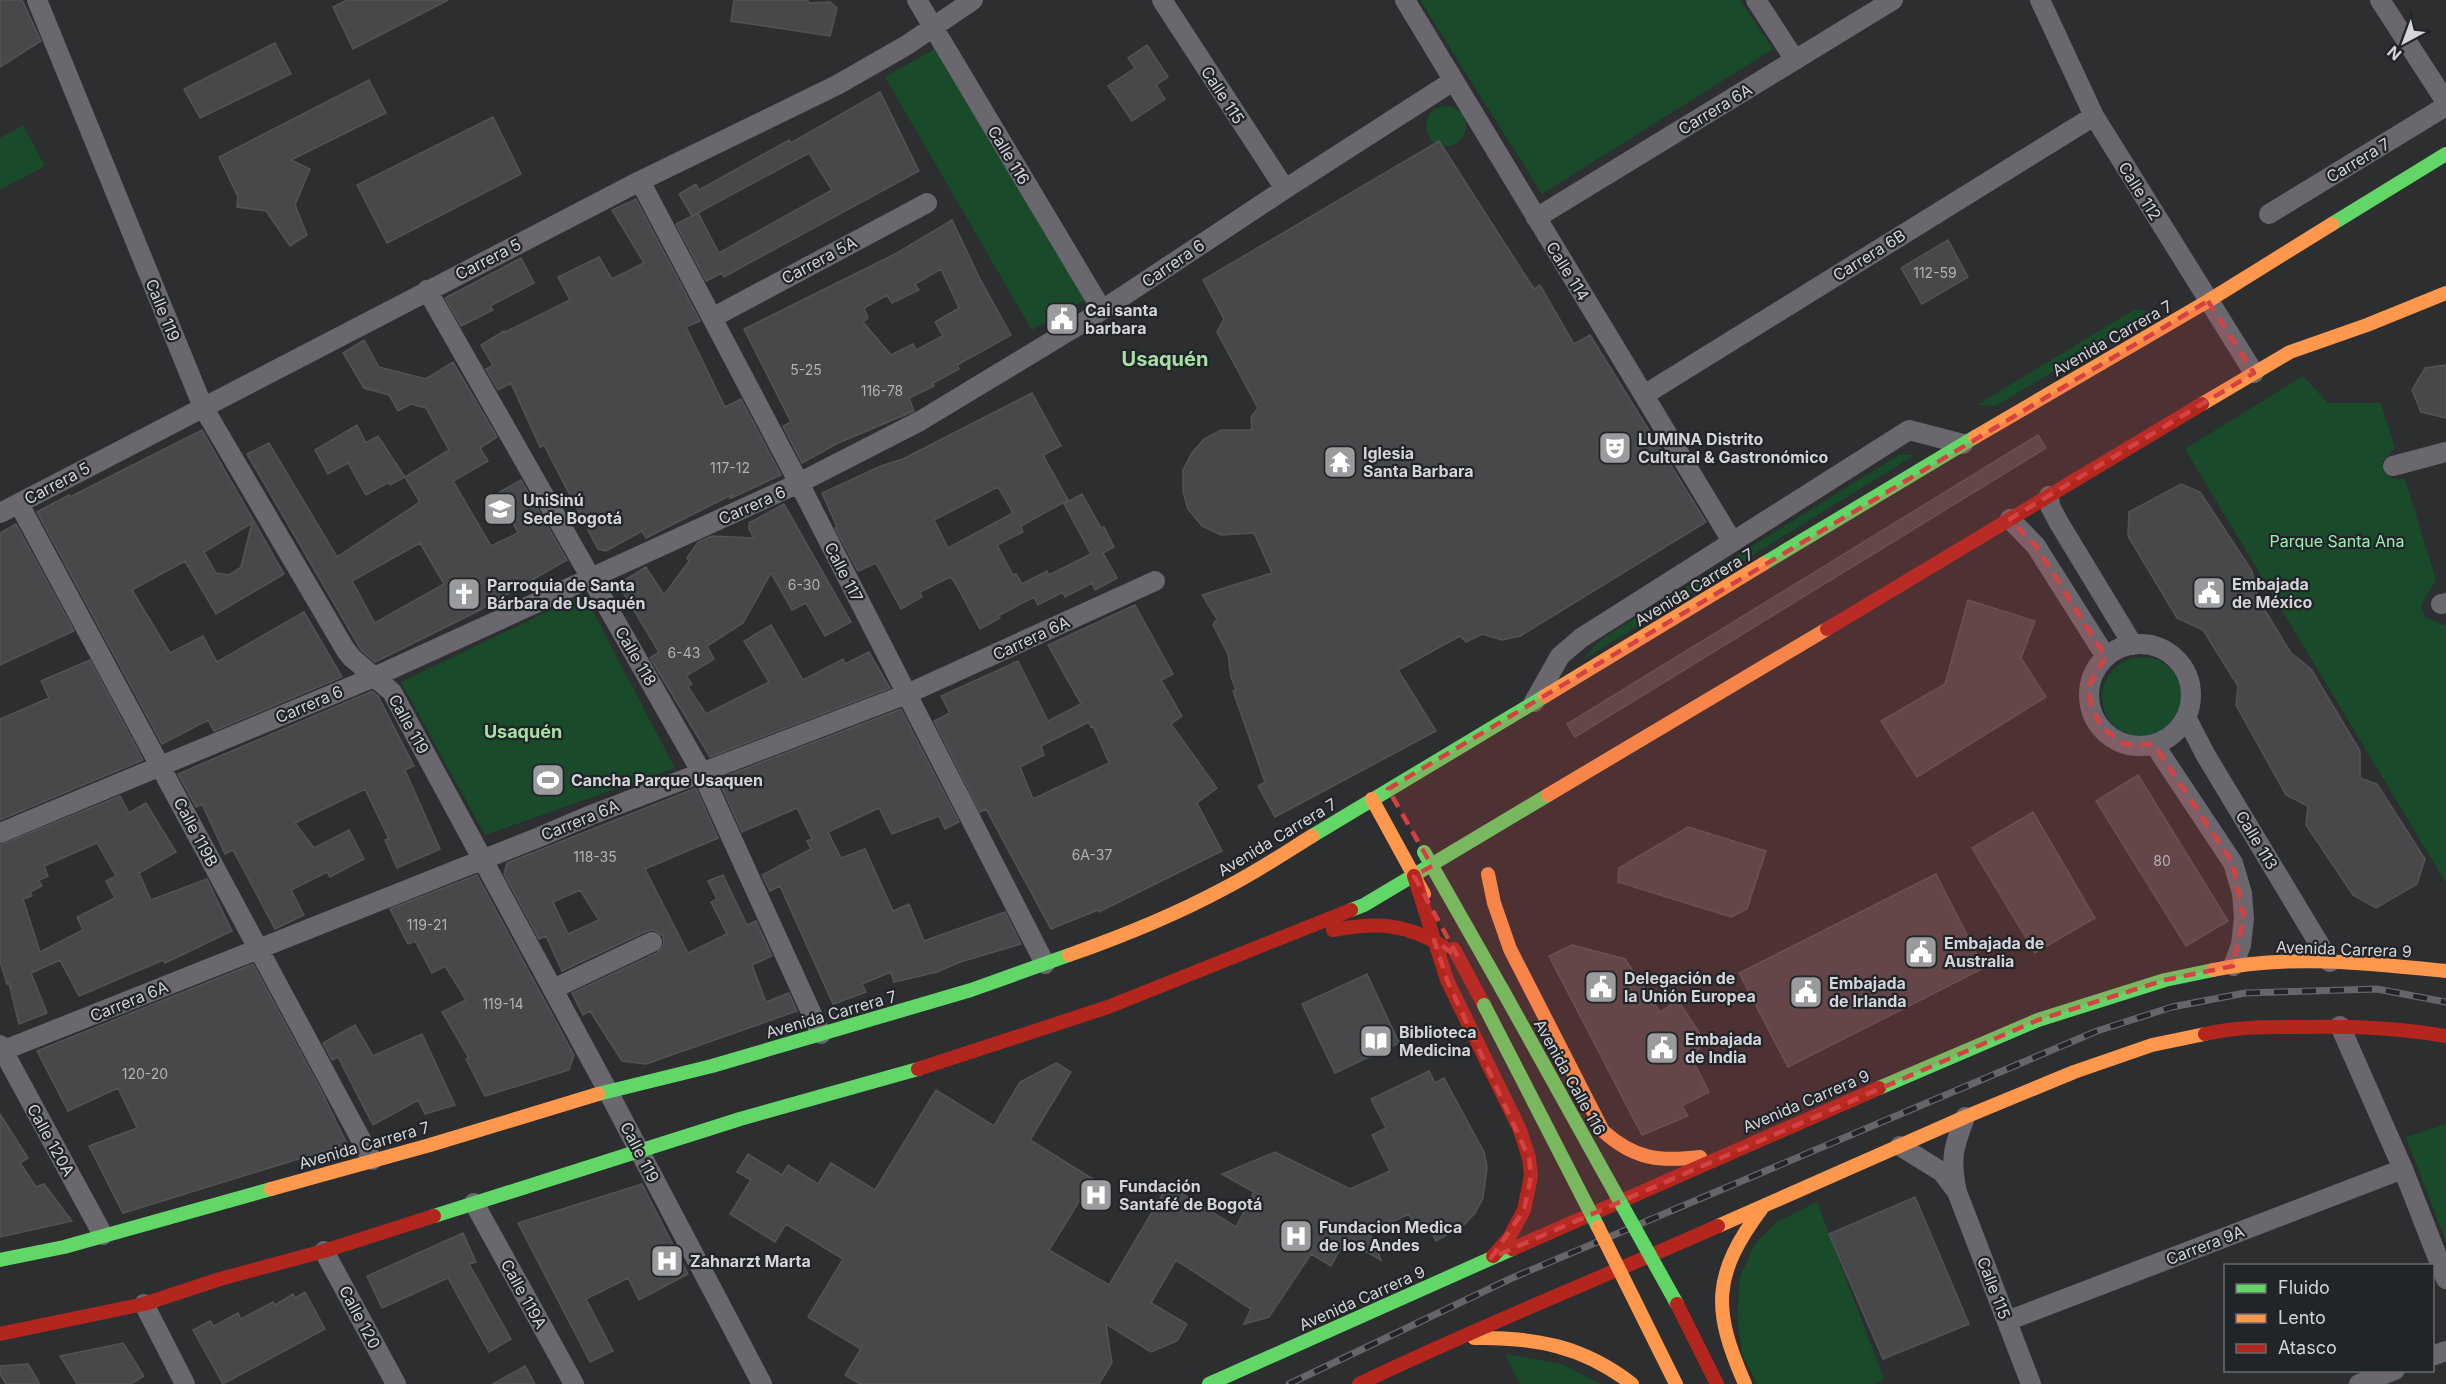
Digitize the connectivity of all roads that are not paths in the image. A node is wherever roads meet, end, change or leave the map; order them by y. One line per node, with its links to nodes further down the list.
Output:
1 (37, 0): 28 (street, Calle 119)
2 (917, 0): 10 (street, Calle 116)
3 (973, 0): 10 (street, Carrera 5)
4 (1162, 0): 17 (street, Calle 115)
5 (1405, 0): 12 (street, Calle 114)
6 (1756, 0): 11 (street)
7 (1893, 0): 11 (street, Carrera 6A)
8 (2040, 0): 14 (street, Calle 112)
9 (2380, 0): 13 (street)
10 (932, 27): 16 (street, Carrera 5); 24 (street, Calle 116)
11 (1795, 60): 20 (street, Carrera 6A)
12 (1453, 81): 17 (street, Carrera 6); 20 (street, Calle 114)
13 (2446, 104): 19 (street, Carrera 7)
14 (2094, 116): 23 (street, Calle 112); 27 (street, Carrera 6B)
15 (2446, 154): 23 (main road, Avenida Carrera 7)
16 (640, 181): 21 (street, Carrera 5); 25 (street, Calle 117)
17 (1284, 189): 24 (street, Carrera 6)
18 (927, 203): 25 (street, Carrera 5A)
19 (2269, 214)
20 (1536, 218): 27 (street, Calle 114)
21 (427, 291): 28 (street, Carrera 5); 38 (street, Calle 118)
22 (2446, 293): 26 (main road)
23 (2208, 301): 26 (street, Calle 112); 29 (main road, Avenida Carrera 7)
24 (1102, 310): 32 (street, Carrera 6)
25 (712, 318): 32 (street, Calle 117)
26 (2254, 374): 33 (main road)
27 (1644, 395): 37 (street, Calle 114)
28 (203, 407): 34 (street, Carrera 5); 42 (street, Calle 119)
29 (1963, 444): 37 (street); 44 (main road, Avenida Carrera 7)
30 (2446, 452): 31 (street)
31 (2393, 466)
32 (799, 483): 38 (street, Carrera 6); 43 (street, Calle 117)
33 (2049, 496): 36 (main road); 40 (street)
34 (19, 504): 35 (street, Carrera 5); 47 (street, Calle 119B)
35 (0, 513)
36 (2010, 519): 41 (street); 52 (main road)
37 (1732, 541): 44 (street)
38 (591, 578): 42 (street, Carrera 6); 48 (street, Calle 118)
39 (1155, 581): 43 (street, Carrera 6A)
40 (2133, 645): 41 (street); 45 (street)
41 (2106, 657): 46 (street)
42 (374, 677): 47 (street, Carrera 6); 56 (street, Calle 119)
43 (907, 694): 48 (street, Carrera 6A); 70 (street, Calle 117)
44 (1534, 702): 49 (main road, Avenida Carrera 7)
45 (2186, 717): 46 (street); 69 (street, Calle 113)
46 (2154, 744): 71 (street, Calle 113)
47 (160, 767): 53 (street, Carrera 6); 66 (street, Calle 119B)
48 (702, 773): 56 (street, Carrera 6A); 76 (street, Calle 118)
49 (1389, 789): 50 (main road, Avenida Carrera 7); 51 (main road)
50 (1372, 799): 60 (main road); 70 (main road, Avenida Carrera 7)
51 (1398, 806)
52 (1509, 819): 54 (main road); 58 (main road)
53 (0, 833)
54 (1500, 840)
55 (1418, 842): 58 (main road, Avenida Calle 116)
56 (482, 859): 66 (street, Carrera 6A); 74 (street, Calle 119)
57 (1493, 859): 59 (main road)
58 (1432, 866): 60 (main road); 65 (main road, Avenida Calle 116)
59 (1488, 874): 65 (main road); 83 (main road)
60 (1414, 876): 62 (main road); 64 (main road); 68 (main road)
61 (1378, 939): 64 (main road)
62 (1434, 940): 64 (main road); 68 (main road); 73 (main road)
63 (652, 942): 74 (street)
64 (1272, 944): 82 (main road)
65 (1477, 947): 108 (main road, Avenida Calle 116, bridge)
66 (258, 949): 78 (street, Carrera 6A); 84 (street, Calle 119B)
67 (1424, 959): 73 (main road)
68 (1459, 960): 107 (main road, bridge)
69 (2330, 962): 71 (main road, Avenida Carrera 9); 72 (main road, Avenida Carrera 9)
70 (1045, 964): 76 (main road, Avenida Carrera 7)
71 (2233, 966): 83 (main road, Avenida Carrera 9)
72 (2446, 971)
73 (1447, 980): 91 (main road)
74 (553, 989): 79 (street, Calle 119)
75 (2340, 1026): 77 (main road); 80 (main road); 85 (street)
76 (821, 1034): 79 (main road, Avenida Carrera 7)
77 (2446, 1036)
78 (1, 1048): 89 (street, Calle 120A)
79 (608, 1091): 82 (street, Calle 119); 84 (main road, Avenida Carrera 7)
80 (1965, 1117): 81 (main road); 86 (street, Calle 115)
81 (1900, 1146): 86 (street, Calle 115); 88 (main road)
82 (640, 1151): 87 (main road); 103 (street, Calle 119)
83 (1727, 1153): 91 (main road, Avenida Carrera 9)
84 (372, 1160): 89 (main road, Avenida Carrera 7)
85 (2403, 1169): 93 (street); 95 (street, Carrera 9A)
86 (1957, 1192): 95 (street, Calle 115)
87 (474, 1203): 90 (main road); 102 (street, Calle 119A)
88 (1763, 1206): 97 (main road); 109 (main road)
89 (103, 1235): 92 (main road, Avenida Carrera 7)
90 (324, 1251): 94 (main road); 101 (street, Calle 120)
91 (1491, 1258): 104 (main road, Avenida Carrera 9)
92 (0, 1260)
93 (2446, 1279)
94 (144, 1304): 96 (main road); 100 (street)
95 (2007, 1321): 110 (street, Calle 115)
96 (0, 1334)
97 (1453, 1339): 99 (main road); 106 (main road)
98 (2392, 1372): 111 (street)
99 (1392, 1377): 105 (main road)
100 (185, 1384)
101 (396, 1384)
102 (574, 1384)
103 (762, 1384)
104 (1209, 1384)
105 (1359, 1384)
106 (1632, 1384)
107 (1676, 1384)
108 (1718, 1384)
109 (1745, 1384)
110 (2031, 1384)
111 (2359, 1384)

